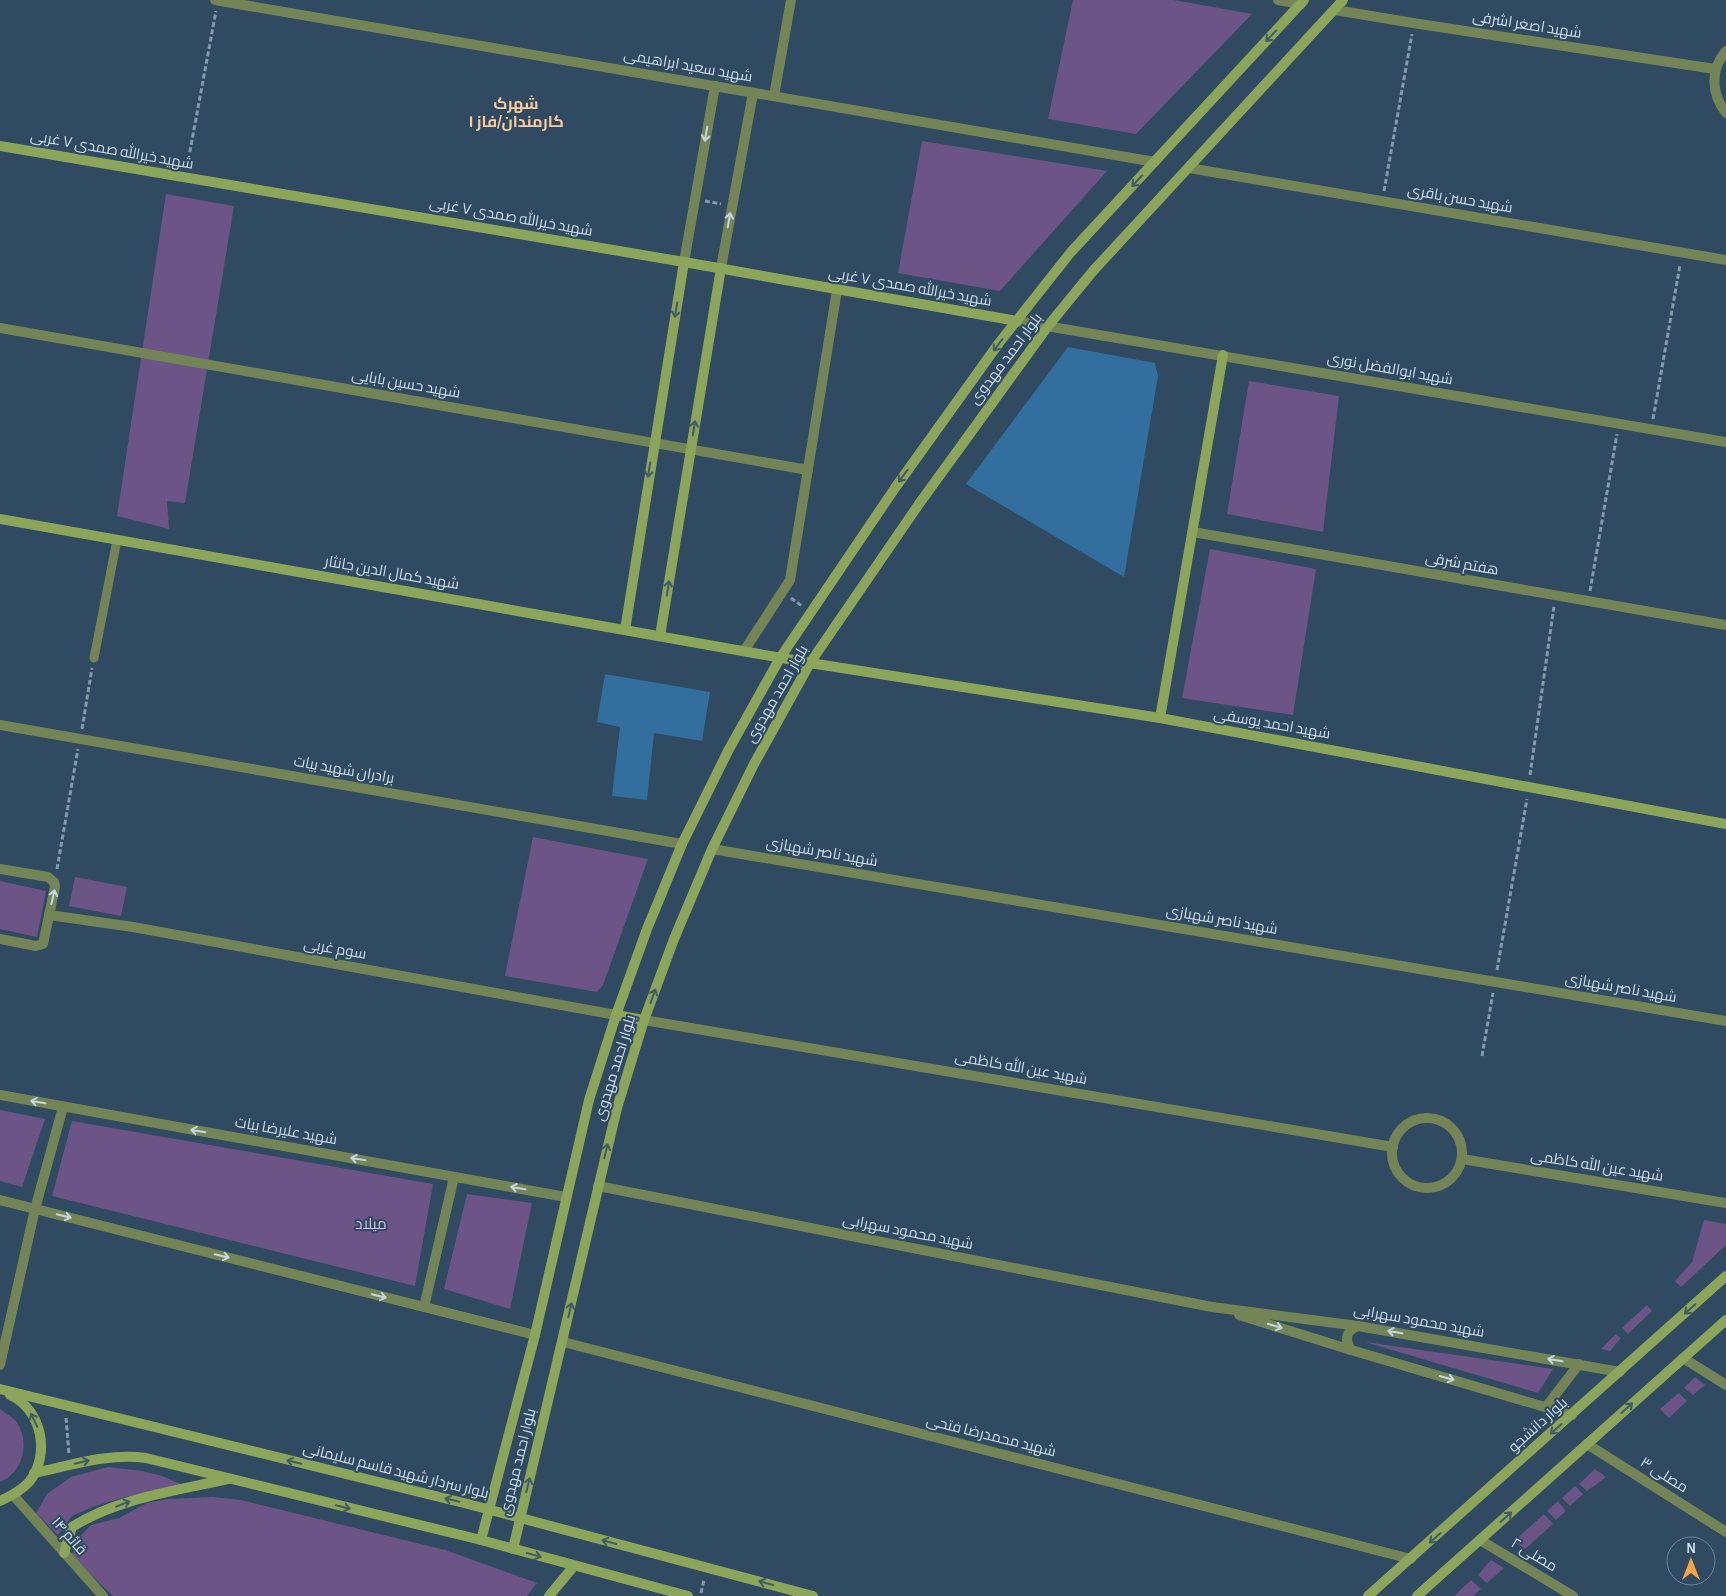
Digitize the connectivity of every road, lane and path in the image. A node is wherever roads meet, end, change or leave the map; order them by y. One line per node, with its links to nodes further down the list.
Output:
1 (217, 0): 10 (street, شهید سعید ابراهیمی); 17 (path)
2 (791, 0): 12 (street)
3 (1278, 0): 5 (street)
4 (1343, 0): 6 (main road, بلوار احمد مهدوی)
5 (1302, 2): 15 (main road, بلوار احمد مهدوی, one-way to 15)
6 (1335, 10): 7 (street, شهید اصغر اشرفی); 16 (main road, بلوار احمد مهدوی)
7 (1413, 24): 9 (street, شهید اصغر اشرفی); 19 (path)
8 (1726, 50): 9 (street)
9 (1715, 69): 13 (street)
10 (715, 86): 11 (street, شهید سعید ابراهیمی); 18 (street, one-way to 18)
11 (753, 93): 12 (street, شهید سعید ابراهیمی); 20 (street)
12 (774, 96): 15 (street, شهید سعید ابراهیمی)
13 (1726, 113)
14 (0, 146): 17 (main road, شهید خیرالله صمدی ۷ غربی)
15 (1155, 162): 26 (main road, بلوار احمد مهدوی, one-way to 26)
16 (1189, 168): 19 (street, شهید حسن باقری); 27 (main road, بلوار احمد مهدوی)
17 (185, 178): 23 (main road, شهید خیرالله صمدی ۷ غربی)
18 (695, 199): 20 (path); 23 (street)
19 (1383, 201): 21 (street, شهید حسن باقری)
20 (732, 206): 24 (street, one-way to 20)
21 (1682, 252): 22 (street, شهید حسن باقری); 31 (path)
22 (1726, 260)
23 (684, 262): 24 (main road, شهید خیرالله صمدی ۷ غربی); 32 (main road, one-way to 32)
24 (721, 268): 25 (main road, شهید خیرالله صمدی ۷ غربی); 34 (main road, one-way to 24)
25 (837, 290): 26 (main road, شهید خیرالله صمدی ۷ غربی); 35 (street)
26 (1017, 320): 27 (street, شهید ابوالفضل نوری); 46 (main road, بلوار احمد مهدوی, one-way to 46)
27 (1048, 326): 29 (street, شهید ابوالفضل نوری); 47 (main road, بلوار احمد مهدوی)
28 (0, 328): 32 (street, شهید حسین بابایی)
29 (1223, 355): 30 (street, شهید ابوالفضل نوری); 37 (main road)
30 (1619, 424): 31 (street, شهید ابوالفضل نوری); 40 (path)
31 (1651, 429): 33 (street, شهید ابوالفضل نوری)
32 (654, 442): 34 (street, شهید حسین بابایی); 42 (main road, one-way to 42)
33 (1726, 442)
34 (691, 448): 35 (street, شهید حسین بابایی); 43 (main road, one-way to 34)
35 (808, 470): 44 (street)
36 (0, 519): 38 (main road, شهید کمال الدین جانثار)
37 (1193, 532): 39 (street, هفتم شرقی); 48 (main road)
38 (117, 540): 42 (main road, شهید کمال الدین جانثار); 45 (lane)
39 (1555, 595): 40 (street, هفتم شرقی); 51 (path)
40 (1588, 601): 41 (street, هفتم شرقی)
41 (1726, 625)
42 (624, 630): 43 (main road, شهید کمال الدین جانثار)
43 (660, 636): 44 (main road, شهید کمال الدین جانثار)
44 (744, 651): 46 (main road, شهید کمال الدین جانثار)
45 (94, 658): 50 (path)
46 (780, 658): 47 (main road, شهید کمال الدین جانثار); 53 (main road, بلوار احمد مهدوی)
47 (810, 663): 48 (main road, شهید احمد یوسفی); 54 (main road, بلوار احمد مهدوی)
48 (1160, 718): 51 (main road, شهید احمد یوسفی)
49 (0, 725): 50 (street, برادران شهید بیات)
50 (80, 739): 53 (street, برادران شهید بیات); 56 (path)
51 (1529, 786): 52 (main road, شهید احمد یوسفی); 59 (path)
52 (1726, 824)
53 (682, 844): 60 (main road, بلوار احمد مهدوی)
54 (712, 849): 59 (street, شهید ناصر شهبازی); 61 (main road, بلوار احمد مهدوی, one-way to 54)
55 (0, 868): 56 (street)
56 (54, 882): 57 (street, one-way to 56)
57 (49, 915): 58 (street); 60 (street, سوم غربی)
58 (0, 939)
59 (1495, 981): 62 (street, شهید ناصر شهبازی); 63 (path)
60 (616, 1014): 61 (main road); 70 (main road, بلوار احمد مهدوی)
61 (644, 1020): 66 (street, شهید عین الله کاظمی); 69 (main road, بلوار احمد مهدوی, one-way to 61)
62 (1726, 1021)
63 (1482, 1056)
64 (0, 1095): 65 (street, شهید علیرضا بیات, one-way to 64)
65 (63, 1106): 68 (street, شهید علیرضا بیات, one-way to 65); 73 (street)
66 (1392, 1147): 67 (street); 67 (street)
67 (1462, 1159): 72 (street, شهید عین الله کاظمی)
68 (454, 1177): 70 (street, شهید علیرضا بیات, one-way to 68); 76 (street)
69 (598, 1186): 75 (street, شهید محمود سهرابی); 80 (main road, بلوار احمد مهدوی, one-way to 69)
70 (566, 1197): 79 (main road, بلوار احمد مهدوی)
71 (0, 1200): 73 (street)
72 (1726, 1203)
73 (35, 1209): 76 (street, one-way to 76); 84 (street)
74 (1726, 1276): 85 (main road, بلوار دانشجو, one-way to 85)
75 (1212, 1306): 78 (street, شهید محمود سهرابی); 81 (street, شهید محمود سهرابی, one-way to 81)
76 (424, 1307): 79 (street)
77 (1726, 1320): 82 (main road)
78 (1358, 1326): 81 (street); 83 (street, شهید محمود سهرابی, one-way to 78)
79 (535, 1335): 97 (main road, بلوار احمد مهدوی)
80 (563, 1342): 98 (main road, بلوار احمد مهدوی, one-way to 80); 104 (street, شهید محمدرضا فتحی)
81 (1351, 1350): 89 (street, شهید محمود سهرابی, one-way to 89)
82 (1683, 1358): 86 (street); 91 (main road, one-way to 82)
83 (1580, 1364): 85 (street, شهید محمود سهرابی); 89 (street)
84 (0, 1365)
85 (1620, 1372): 90 (main road, بلوار دانشجو)
86 (1726, 1385)
87 (0, 1390): 88 (main road, بلوار سردار شهید قاسم سلیمانی); 93 (main road, one-way to 87)
88 (65, 1405): 92 (path); 97 (main road, بلوار سردار شهید قاسم سلیمانی, one-way to 88)
89 (1546, 1407): 90 (street, شهید محمود سهرابی)
90 (1572, 1415): 104 (main road, بلوار دانشجو, one-way to 104)
91 (1587, 1444): 99 (street, مصلی ۳); 101 (main road, one-way to 91)
92 (70, 1465): 93 (main road); 94 (main road, one-way to 94)
93 (34, 1473): 95 (main road)
94 (232, 1478): 100 (main road, one-way to 100); 103 (main road, one-way to 94)
95 (13, 1495): 96 (main road); 103 (street, قائم ۱۴)
96 (0, 1501)
97 (489, 1510): 98 (main road, بلوار سردار شهید قاسم سلیمانی); 100 (main road, بلوار احمد مهدوی)
98 (520, 1518): 102 (main road, بلوار احمد مهدوی); 109 (main road, بلوار سردار شهید قاسم سلیمانی, one-way to 98)
99 (1726, 1532)
100 (481, 1540): 102 (main road)
101 (1480, 1540): 111 (main road); 112 (street, مصلی ۲)
102 (513, 1549): 105 (main road, one-way to 105)
103 (64, 1553): 106 (street, قائم ۱۴)
104 (1411, 1559): 110 (main road, بلوار دانشجو)
105 (574, 1566): 107 (main road); 108 (main road)
106 (102, 1596)
107 (548, 1596)
108 (688, 1596)
109 (813, 1596)
110 (1368, 1596)
111 (1417, 1596)
112 (1573, 1596)

